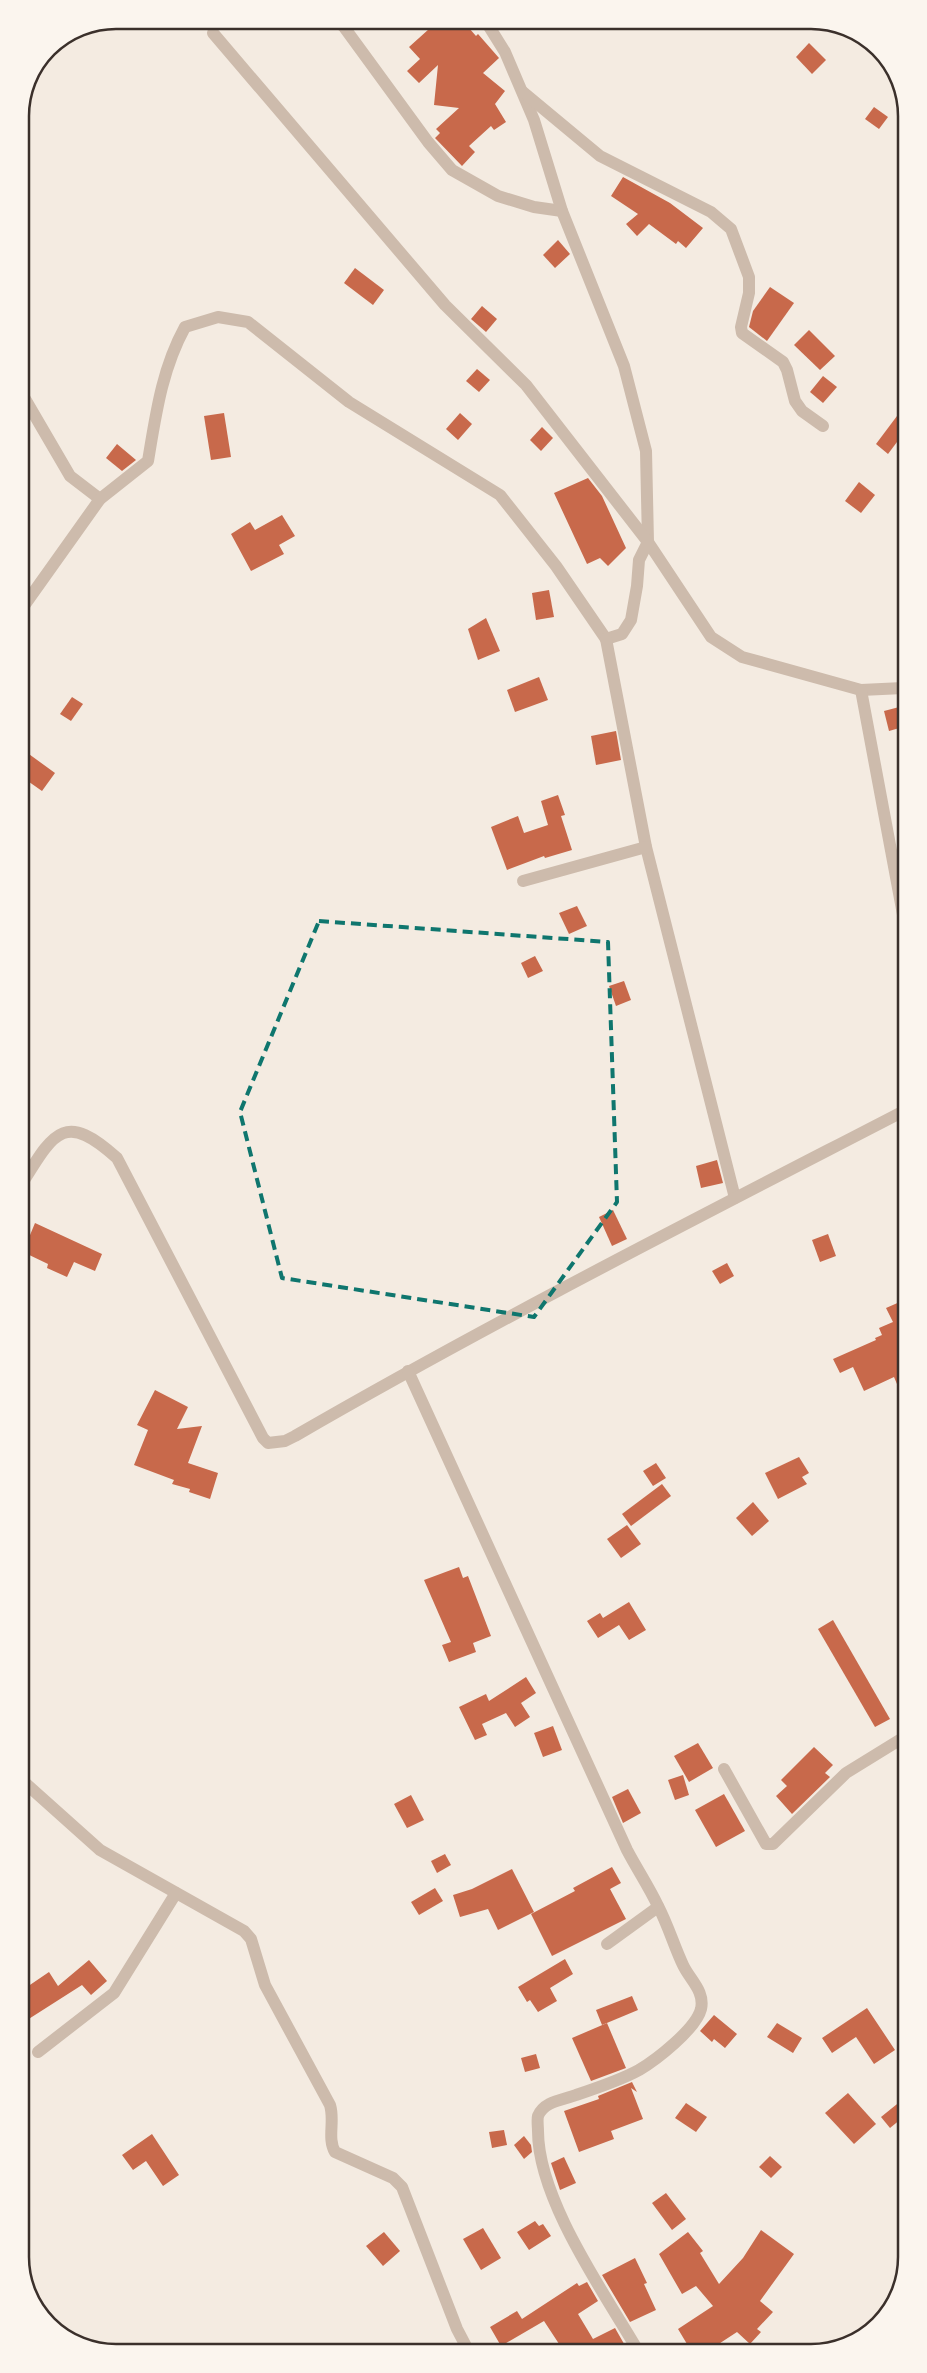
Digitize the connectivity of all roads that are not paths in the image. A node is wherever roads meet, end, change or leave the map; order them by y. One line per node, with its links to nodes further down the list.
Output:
1 (345, 29): 5 (street)
2 (491, 29): 4 (street)
3 (214, 33): 9 (street)
4 (521, 90): 5 (street); 7 (street)
5 (562, 211): 9 (street)
6 (29, 406): 8 (street)
7 (823, 426)
8 (100, 499): 10 (street); 11 (street)
9 (648, 542): 11 (street); 13 (street)
10 (29, 599)
11 (606, 639): 14 (street)
12 (898, 688): 13 (street)
13 (861, 690): 16 (street)
14 (646, 847): 15 (street); 19 (street)
15 (523, 881)
16 (898, 888)
17 (898, 1115): 19 (street)
18 (29, 1171): 20 (street)
19 (735, 1198): 20 (street)
20 (408, 1371): 25 (street)
21 (898, 1741): 22 (street)
22 (724, 1769)
23 (29, 1786): 24 (street)
24 (176, 1893): 27 (street); 28 (street)
25 (658, 1907): 26 (street); 29 (street)
26 (607, 1944)
27 (38, 2052)
28 (465, 2344)
29 (634, 2344)

